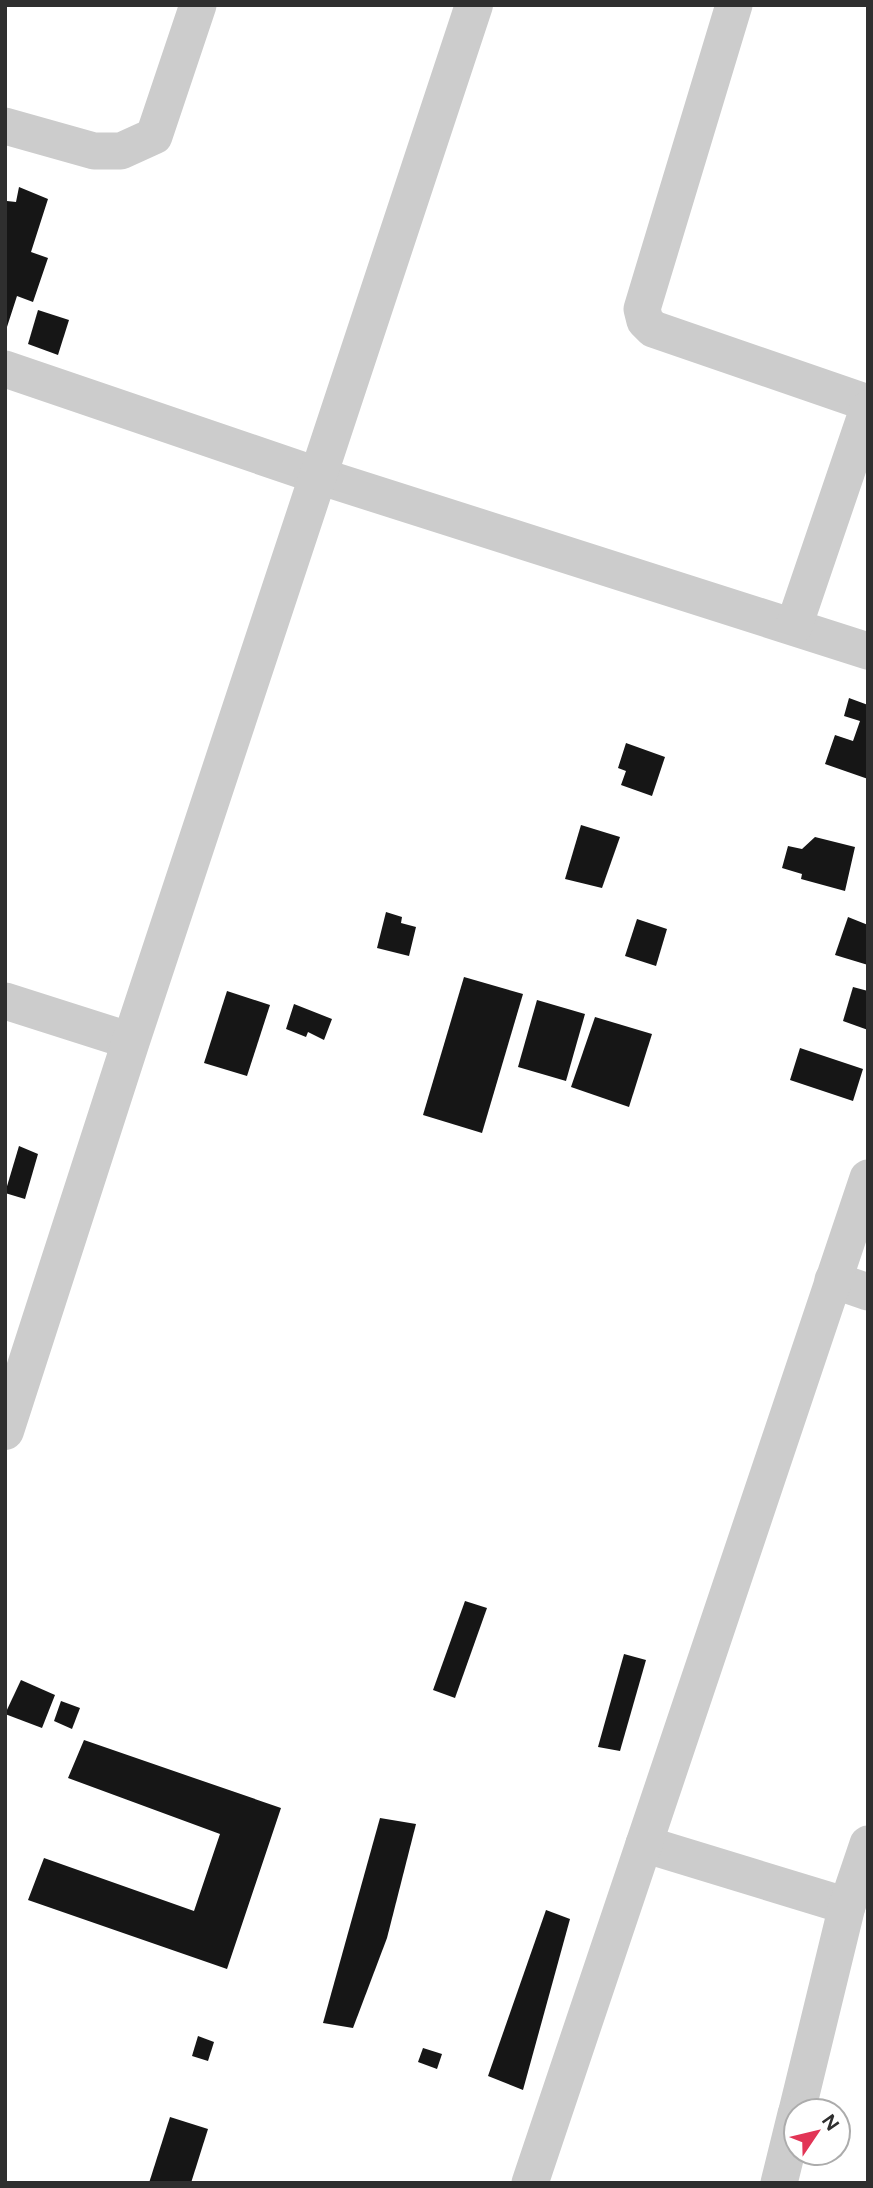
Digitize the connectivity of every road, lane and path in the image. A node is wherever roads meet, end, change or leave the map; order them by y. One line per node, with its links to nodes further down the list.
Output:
1 (198, 5): 4 (street)
2 (474, 5): 8 (street)
3 (734, 5): 6 (street)
4 (5, 126)
5 (5, 369): 8 (street)
6 (868, 403)
7 (868, 409): 9 (street)
8 (319, 476): 9 (street); 12 (street)
9 (794, 626): 10 (street)
10 (868, 651)
11 (5, 1001): 12 (street)
12 (131, 1041): 16 (street)
13 (868, 1178): 14 (street)
14 (833, 1280): 15 (street); 17 (street)
15 (868, 1292)
16 (5, 1431)
17 (644, 1844): 19 (street); 21 (street)
18 (868, 1844): 19 (street)
19 (847, 1906): 20 (street)
20 (800, 2097)
21 (530, 2183)

